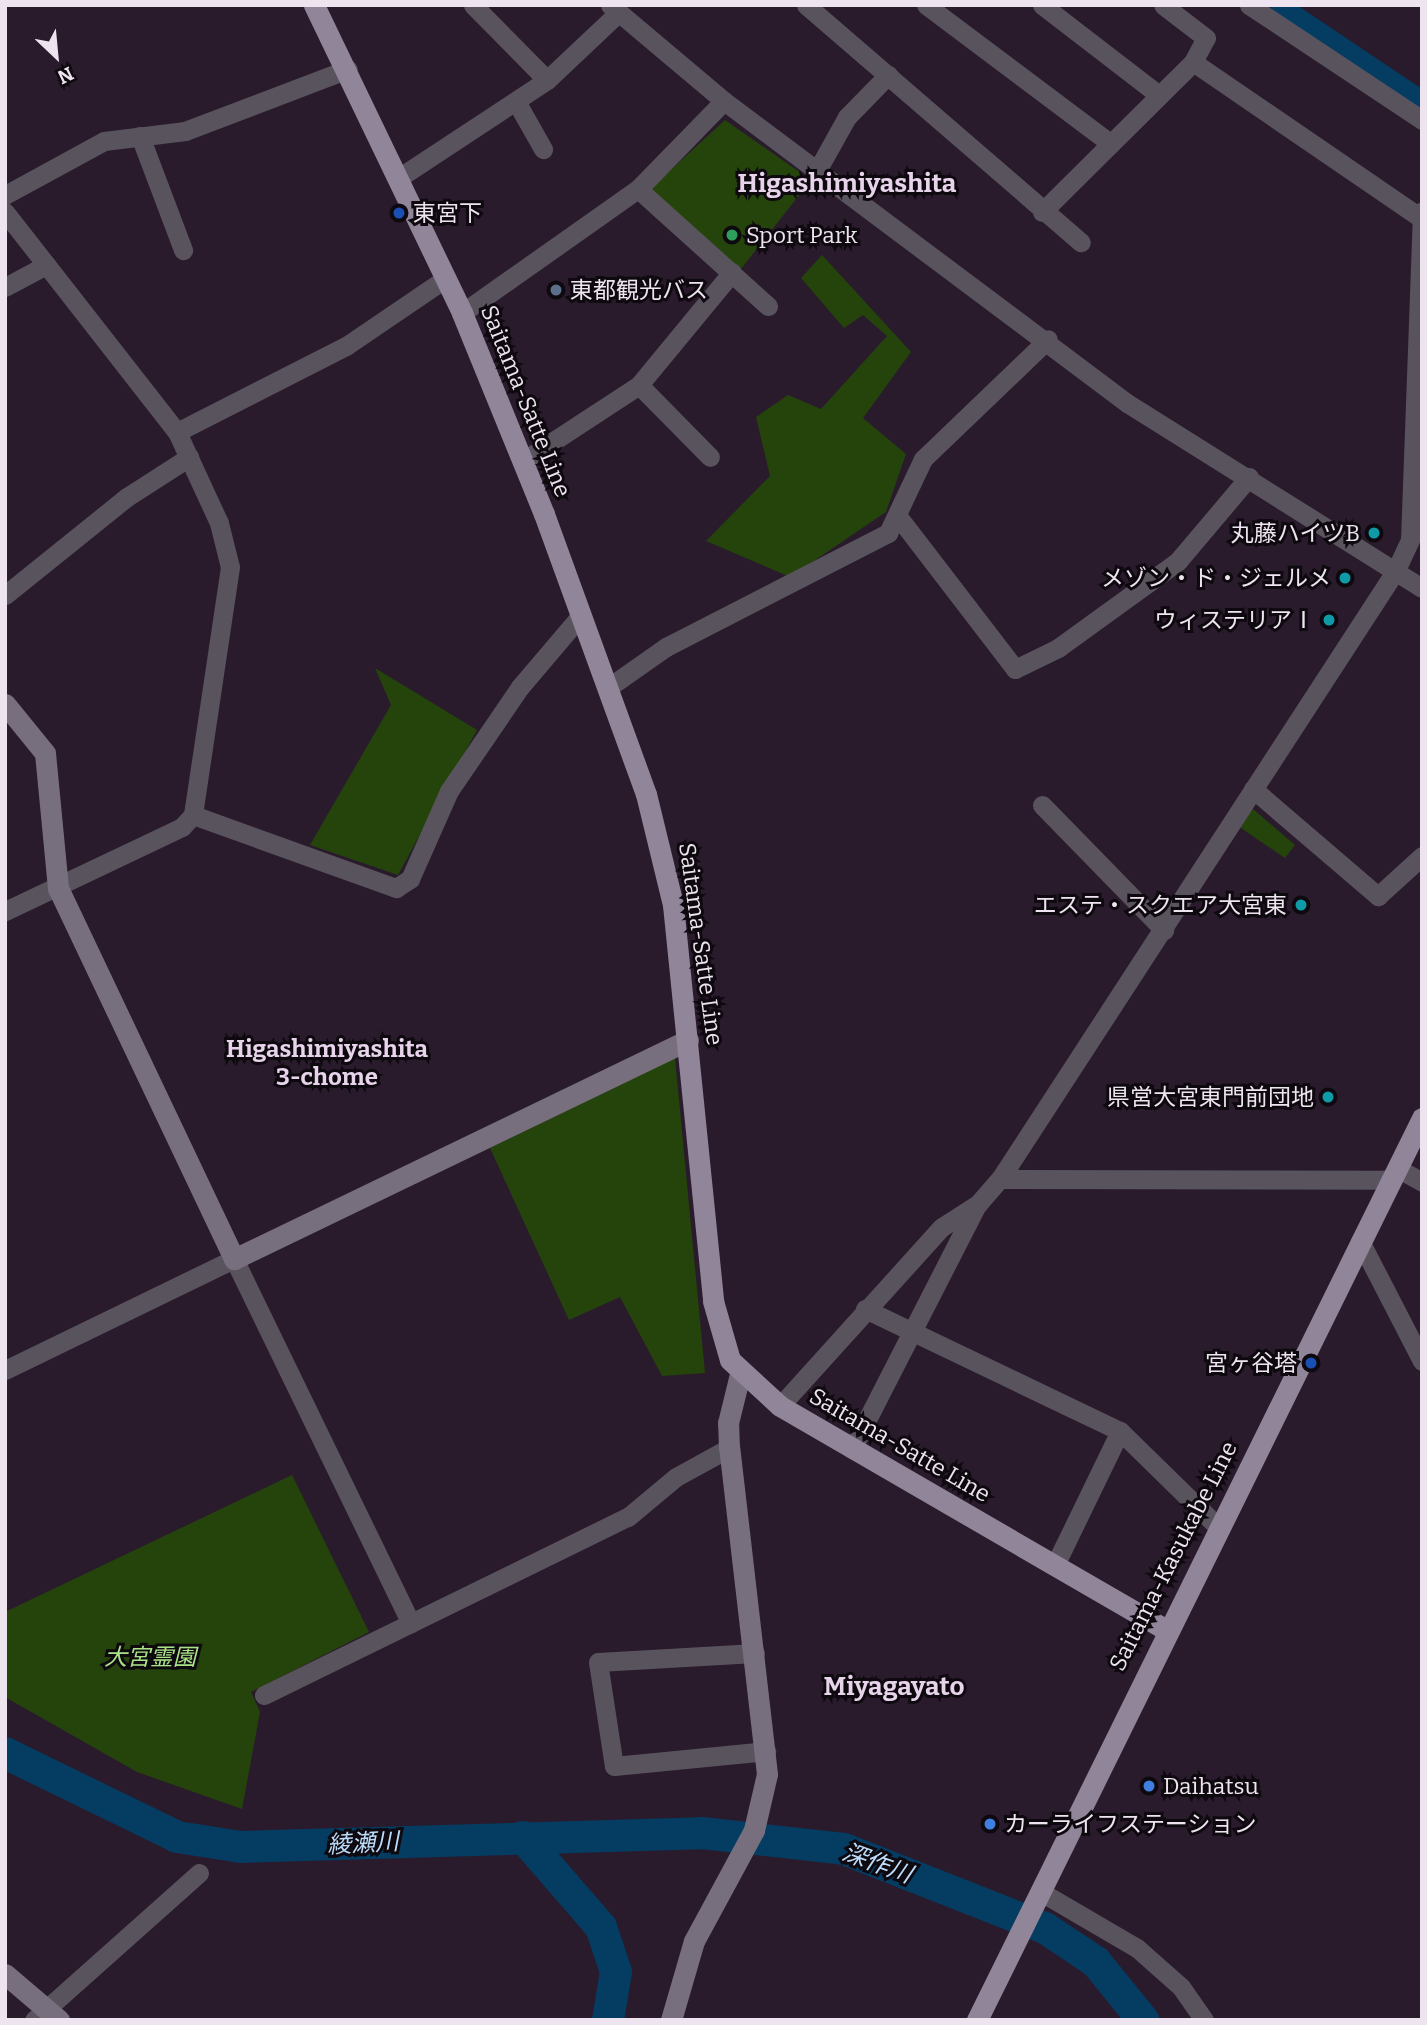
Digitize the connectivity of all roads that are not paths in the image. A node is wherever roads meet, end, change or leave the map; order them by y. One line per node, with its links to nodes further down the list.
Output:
1 (314, 5): 10 (main road, Saitama-Satte Line)
2 (474, 5): 12 (street)
3 (806, 5): 11 (street)
4 (926, 5): 18 (street)
5 (1042, 5): 13 (street)
6 (1163, 5): 9 (street)
7 (1250, 5): 16 (street)
8 (614, 10): 12 (street); 14 (street)
9 (1193, 62): 13 (street); 27 (street)
10 (348, 69): 17 (street); 21 (main road, Saitama-Satte Line)
11 (888, 75): 20 (street); 26 (street)
12 (548, 80): 15 (street)
13 (1159, 95): 18 (street)
14 (724, 101): 20 (street); 22 (street)
15 (517, 103): 19 (street); 21 (street)
16 (1422, 120)
17 (140, 136): 23 (street); 29 (street)
18 (1111, 144): 26 (street)
19 (543, 149)
20 (818, 169): 37 (street)
21 (400, 177): 32 (main road, Saitama-Satte Line)
22 (638, 189): 31 (street); 36 (street)
23 (5, 195)
24 (1422, 211): 27 (street)
25 (5, 212): 30 (street)
26 (1042, 212): 28 (street)
27 (1421, 218): 34 (street)
28 (1081, 242)
29 (183, 250)
30 (46, 265): 33 (street); 39 (street)
31 (732, 272): 35 (street); 38 (street)
32 (446, 278): 36 (main road, Saitama-Satte Line); 39 (street)
33 (5, 287)
34 (1420, 292): 45 (street)
35 (768, 306)
36 (462, 313): 42 (main road, Saitama-Satte Line)
37 (1048, 338): 43 (street); 44 (street)
38 (639, 384): 41 (street); 42 (street)
39 (177, 432): 40 (street)
40 (189, 457): 47 (street); 53 (street)
41 (710, 457)
42 (523, 461): 48 (main road, Saitama-Satte Line)
43 (1249, 477): 44 (street); 45 (street)
44 (900, 519): 49 (street)
45 (1396, 570): 46 (street); 51 (street)
46 (1422, 588)
47 (5, 595)
48 (582, 615): 49 (main road, Saitama-Satte Line); 53 (street)
49 (609, 687): 58 (main road, Saitama-Satte Line)
50 (5, 704): 55 (street)
51 (1253, 789): 54 (street); 57 (street)
52 (1042, 805): 57 (street)
53 (193, 815): 55 (street)
54 (1422, 856)
55 (58, 888): 56 (street); 65 (street)
56 (5, 911)
57 (1164, 930): 61 (street)
58 (688, 1040): 65 (street); 70 (main road, Saitama-Satte Line)
59 (1422, 1118): 60 (main road, Saitama-Kasukabe Line)
60 (1394, 1174): 61 (street); 62 (street); 64 (main road, Saitama-Kasukabe Line)
61 (1000, 1179): 63 (street)
62 (1422, 1182)
63 (978, 1203): 66 (street); 67 (street)
64 (1360, 1241): 68 (street); 75 (main road, Saitama-Kasukabe Line)
65 (234, 1259): 69 (street); 77 (street)
66 (865, 1309): 67 (street); 71 (street)
67 (911, 1331): 72 (street); 74 (street)
68 (1422, 1361)
69 (5, 1370)
70 (740, 1374): 71 (main road, Saitama-Satte Line); 73 (street)
71 (780, 1406): 74 (main road, Saitama-Satte Line)
72 (1120, 1431): 75 (street); 76 (street)
73 (729, 1448): 77 (street); 79 (street)
74 (852, 1449): 76 (main road, Saitama-Satte Line)
75 (1217, 1525): 78 (main road, Saitama-Kasukabe Line)
76 (1055, 1565): 78 (main road, Saitama-Satte Line)
77 (411, 1623): 80 (street)
78 (1165, 1629): 83 (main road, Saitama-Kasukabe Line)
79 (755, 1653): 81 (street); 81 (street)
80 (264, 1695)
81 (766, 1751): 86 (street)
82 (199, 1873): 85 (street)
83 (1039, 1896): 87 (main road, Saitama-Kasukabe Line); 88 (street)
84 (5, 1974): 85 (street)
85 (47, 2016)
86 (671, 2020)
87 (977, 2020)
88 (1204, 2020)

